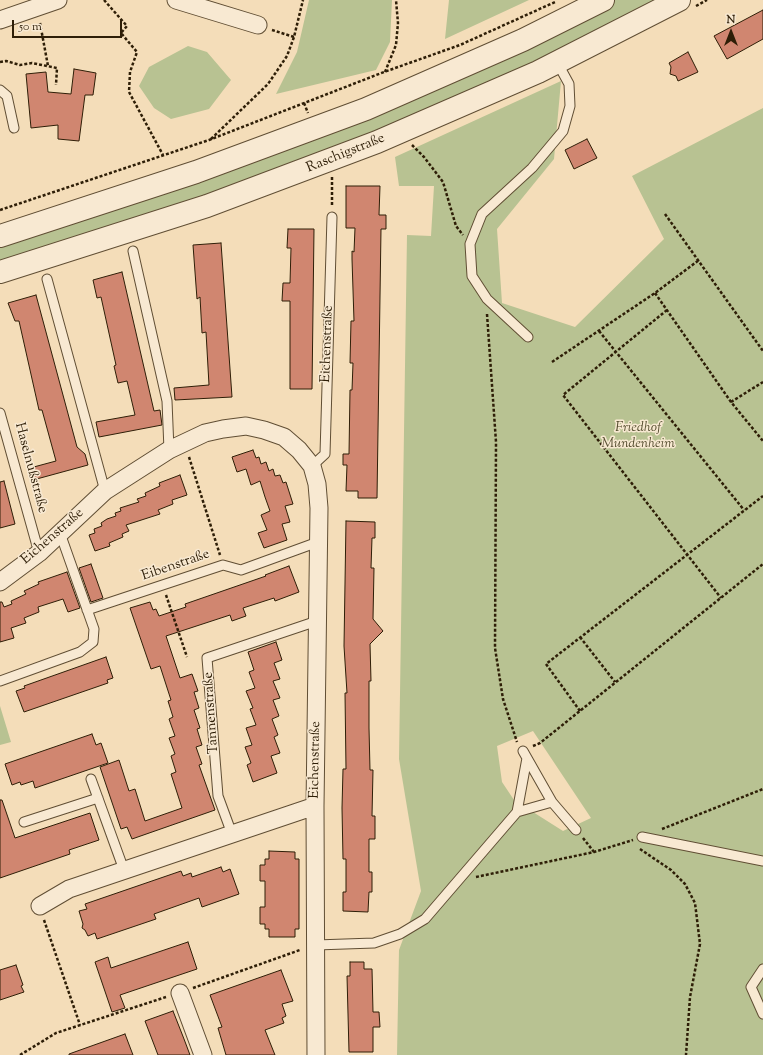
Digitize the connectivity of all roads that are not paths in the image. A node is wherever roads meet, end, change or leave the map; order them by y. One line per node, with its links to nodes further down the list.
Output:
1 (58, 0): 5 (street)
2 (176, 0): 6 (street)
3 (603, 0): 7 (street)
4 (679, 0): 8 (street, Raschigstraße)
5 (0, 20)
6 (258, 25)
7 (523, 40): 9 (street); 13 (street)
8 (557, 62): 9 (street, Raschigstraße); 17 (lane)
9 (538, 72): 15 (street, Raschigstraße)
10 (0, 90): 11 (lane)
11 (14, 128)
12 (332, 217): 20 (lane, Eichenstraße)
13 (0, 236)
14 (133, 251): 19 (lane)
15 (0, 272)
16 (47, 279): 21 (lane)
17 (528, 337)
18 (0, 413): 24 (lane, Haselnußstraße)
19 (176, 447): 20 (street, Eichenstraße); 21 (street, Eichenstraße)
20 (312, 466): 23 (street, Eichenstraße)
21 (104, 491): 22 (street, Eichenstraße)
22 (60, 533): 24 (street, Eichenstraße); 26 (lane)
23 (318, 542): 26 (lane, Eibenstraße); 27 (street, Eichenstraße)
24 (38, 553): 25 (street, Eichenstraße)
25 (0, 582)
26 (87, 610): 28 (lane)
27 (317, 621): 32 (street, Eichenstraße); 36 (lane, Tannenstraße)
28 (0, 681)
29 (91, 779): 30 (lane)
30 (98, 798): 34 (lane); 39 (lane)
31 (552, 802): 33 (lane); 33 (lane); 35 (lane)
32 (315, 806): 36 (street); 41 (street, Eichenstraße)
33 (517, 812): 41 (lane)
34 (24, 822)
35 (576, 830)
36 (232, 834): 39 (street)
37 (642, 837): 38 (lane)
38 (763, 861)
39 (124, 870): 40 (street)
40 (40, 906)
41 (316, 945): 46 (street, Eichenstraße)
42 (763, 969): 44 (lane)
43 (180, 993): 45 (street)
44 (763, 1014)
45 (203, 1055)
46 (316, 1055)

